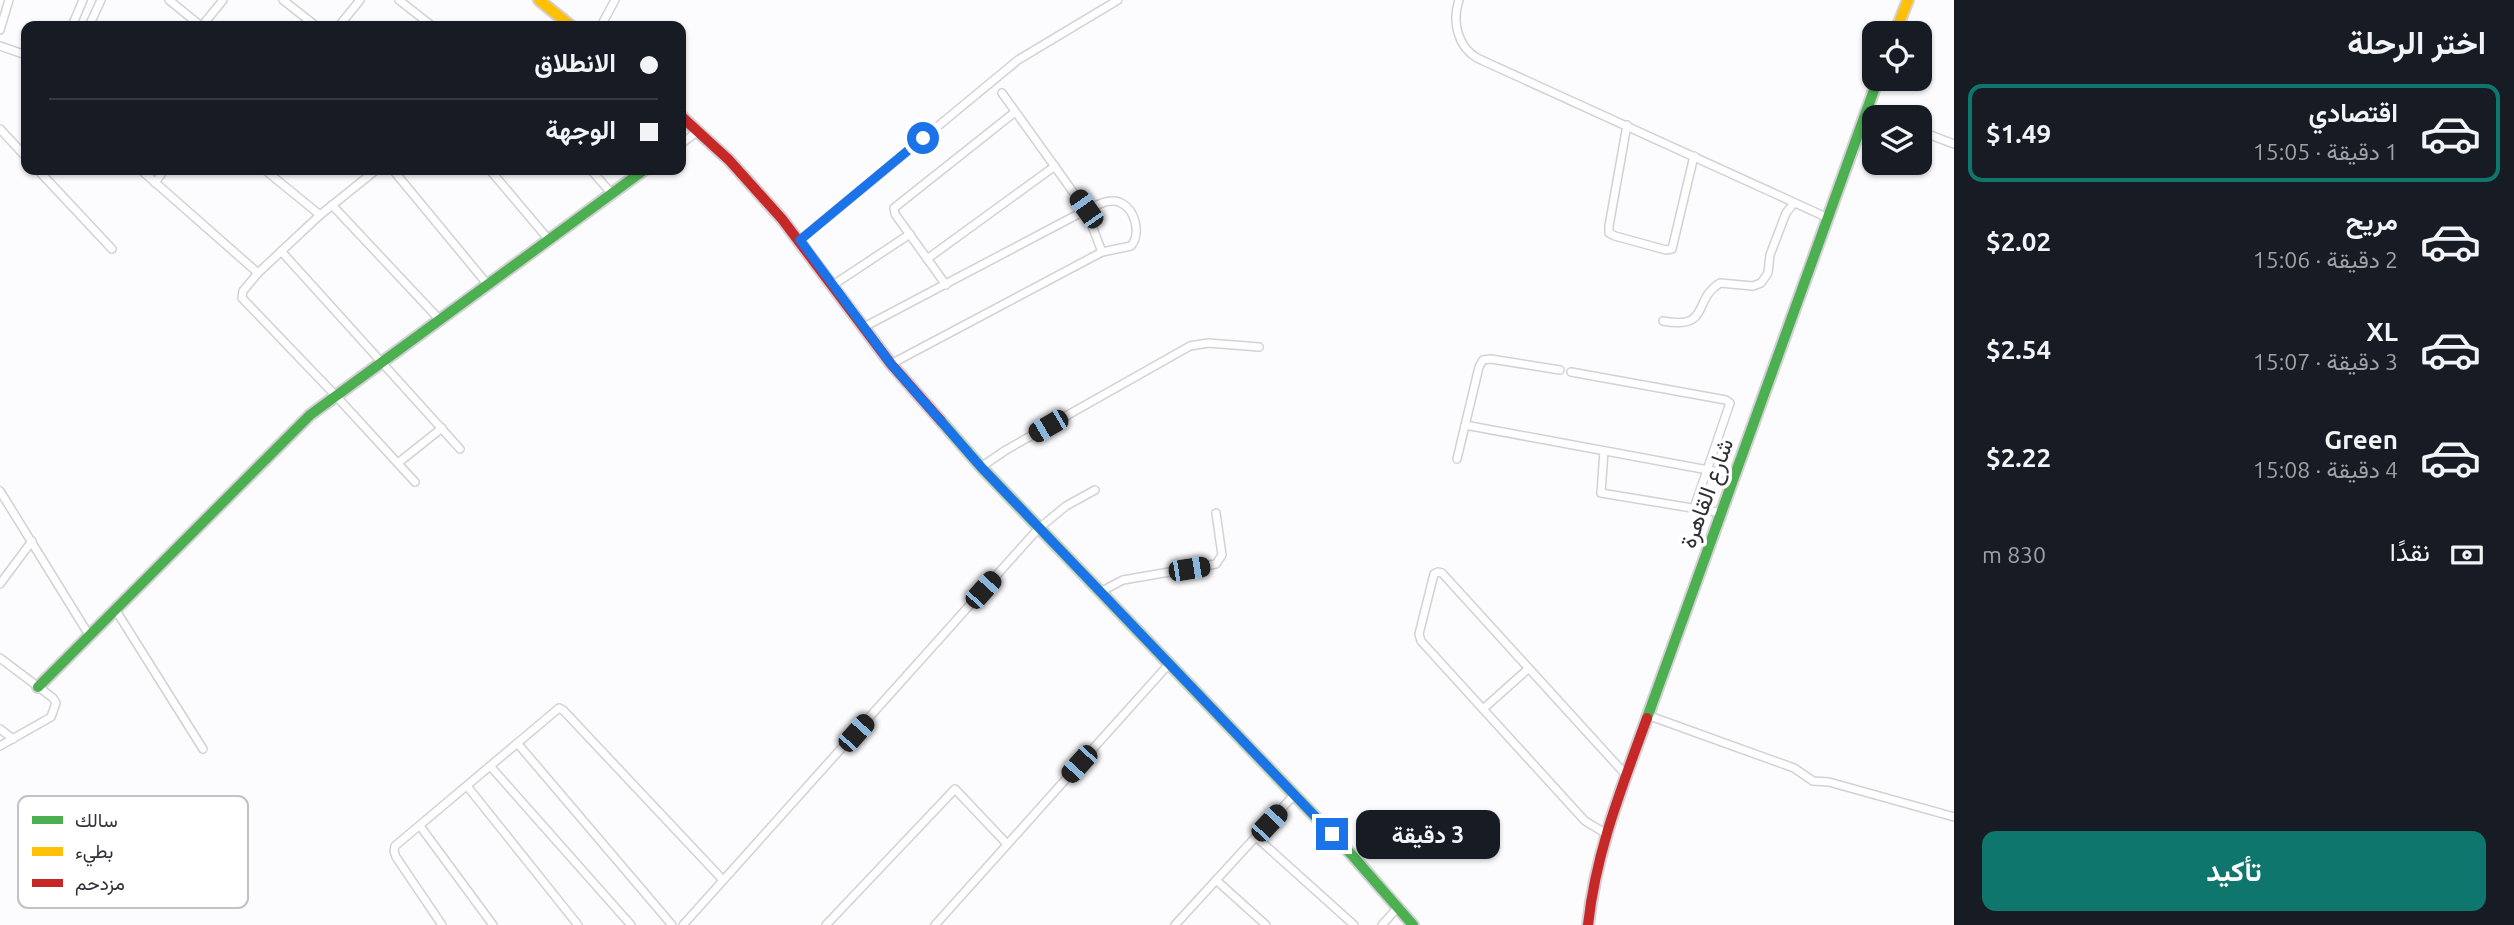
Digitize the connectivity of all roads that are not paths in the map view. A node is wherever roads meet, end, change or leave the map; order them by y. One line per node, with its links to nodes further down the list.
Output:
1 (9, 0): 24 (street)
2 (83, 0): 14 (street)
3 (100, 0): 15 (street)
4 (169, 0): 16 (street)
5 (223, 0): 17 (street)
6 (283, 0): 18 (street)
7 (360, 0): 19 (street)
8 (399, 0): 20 (street)
9 (539, 0): 21 (main road)
10 (615, 0): 22 (street)
11 (1118, 0): 58 (street)
12 (1459, 0): 31 (street)
13 (1908, 0): 23 (main road)
14 (74, 21)
15 (91, 21)
16 (196, 21)
17 (206, 21)
18 (310, 21)
19 (343, 21)
20 (426, 21)
21 (560, 21)
22 (604, 21)
23 (1900, 21)
24 (0, 30)
25 (0, 46): 26 (street)
26 (21, 53)
27 (1002, 93): 28 (street)
28 (1015, 112): 39 (street); 56 (street)
29 (686, 120): 33 (main road)
30 (1862, 122): 55 (main road, شارع القاهرة)
31 (1627, 125): 38 (street); 38 (street)
32 (0, 129): 37 (street)
33 (698, 131): 35 (street); 58 (main road)
34 (1932, 136): 36 (street)
35 (686, 140)
36 (1954, 144)
37 (21, 152)
38 (1694, 156): 51 (street)
39 (1055, 166): 53 (street); 62 (street)
40 (43, 175): 59 (street)
41 (146, 175): 49 (street)
42 (161, 175): 49 (street)
43 (271, 175): 54 (street)
44 (370, 175): 52 (street)
45 (397, 175): 64 (street)
46 (494, 175): 57 (street)
47 (596, 175): 50 (street)
48 (638, 175): 50 (main road)
49 (155, 183): 63 (street)
50 (611, 194): 57 (main road)
51 (1794, 202): 55 (street); 68 (street)
52 (332, 205): 54 (street); 67 (street)
53 (1086, 209): 61 (street); 61 (street); 66 (street)
54 (320, 215): 60 (street)
55 (1828, 218): 84 (main road, شارع القاهرة)
56 (909, 234): 62 (street); 65 (street)
57 (548, 240): 64 (main road)
58 (800, 240): 65 (main road)
59 (112, 249)
60 (281, 251): 63 (street); 71 (street)
61 (1102, 252): 72 (street)
62 (927, 259): 66 (street)
63 (258, 273): 75 (street)
64 (488, 285): 67 (main road)
65 (833, 285): 69 (main road)
66 (946, 285): 69 (street)
67 (440, 320): 71 (main road)
68 (1663, 321)
69 (863, 327): 72 (main road)
70 (1259, 346): 82 (street)
71 (382, 363): 75 (main road); 77 (street)
72 (891, 364): 82 (main road)
73 (1560, 370): 76 (street)
74 (1570, 372): 83 (street)
75 (336, 396): 81 (street); 95 (main road)
76 (1465, 425): 79 (street); 80 (street)
77 (442, 428): 78 (street); 81 (street)
78 (460, 449)
79 (1604, 451): 83 (street); 88 (street)
80 (1457, 459)
81 (398, 463): 85 (street)
82 (981, 467): 91 (main road)
83 (1707, 470): 84 (street); 88 (street)
84 (1735, 475): 90 (main road, شارع القاهرة)
85 (415, 482)
86 (1095, 489): 91 (street)
87 (0, 491): 92 (street)
88 (1693, 508): 90 (street)
89 (1216, 513): 94 (street)
90 (1721, 513): 102 (main road, شارع القاهرة)
91 (1038, 529): 94 (main road); 117 (street)
92 (32, 541): 93 (street); 96 (street)
93 (0, 584)
94 (1100, 592): 98 (main road)
95 (115, 609): 96 (main road); 107 (street)
96 (89, 635): 100 (main road)
97 (0, 658): 100 (street)
98 (1168, 664): 111 (main road); 116 (street)
99 (1528, 669): 101 (street); 101 (street); 109 (street)
100 (38, 687): 104 (street)
101 (1483, 709): 114 (street)
102 (1647, 715): 109 (main road, شارع القاهرة); 112 (street)
103 (0, 729): 104 (street)
104 (13, 739): 106 (street)
105 (518, 744): 108 (street); 117 (street); 124 (street)
106 (0, 746)
107 (203, 749)
108 (491, 767): 110 (street); 123 (street)
109 (1626, 775): 114 (main road, شارع القاهرة)
110 (467, 786): 113 (street); 122 (street)
111 (1294, 795): 115 (street); 119 (main road)
112 (1954, 817)
113 (420, 826): 120 (street); 121 (street)
114 (1605, 833): 133 (main road, شارع القاهرة)
115 (1256, 837): 118 (street); 130 (street)
116 (1007, 844): 126 (street); 127 (street)
117 (723, 880): 125 (street)
118 (1216, 880): 128 (street); 129 (street)
119 (1398, 907): 131 (street); 132 (main road)
120 (442, 925)
121 (493, 925)
122 (578, 925)
123 (631, 925)
124 (672, 925)
125 (683, 925)
126 (826, 925)
127 (935, 925)
128 (1175, 925)
129 (1266, 925)
130 (1354, 925)
131 (1382, 925)
132 (1413, 925)
133 (1588, 925)

